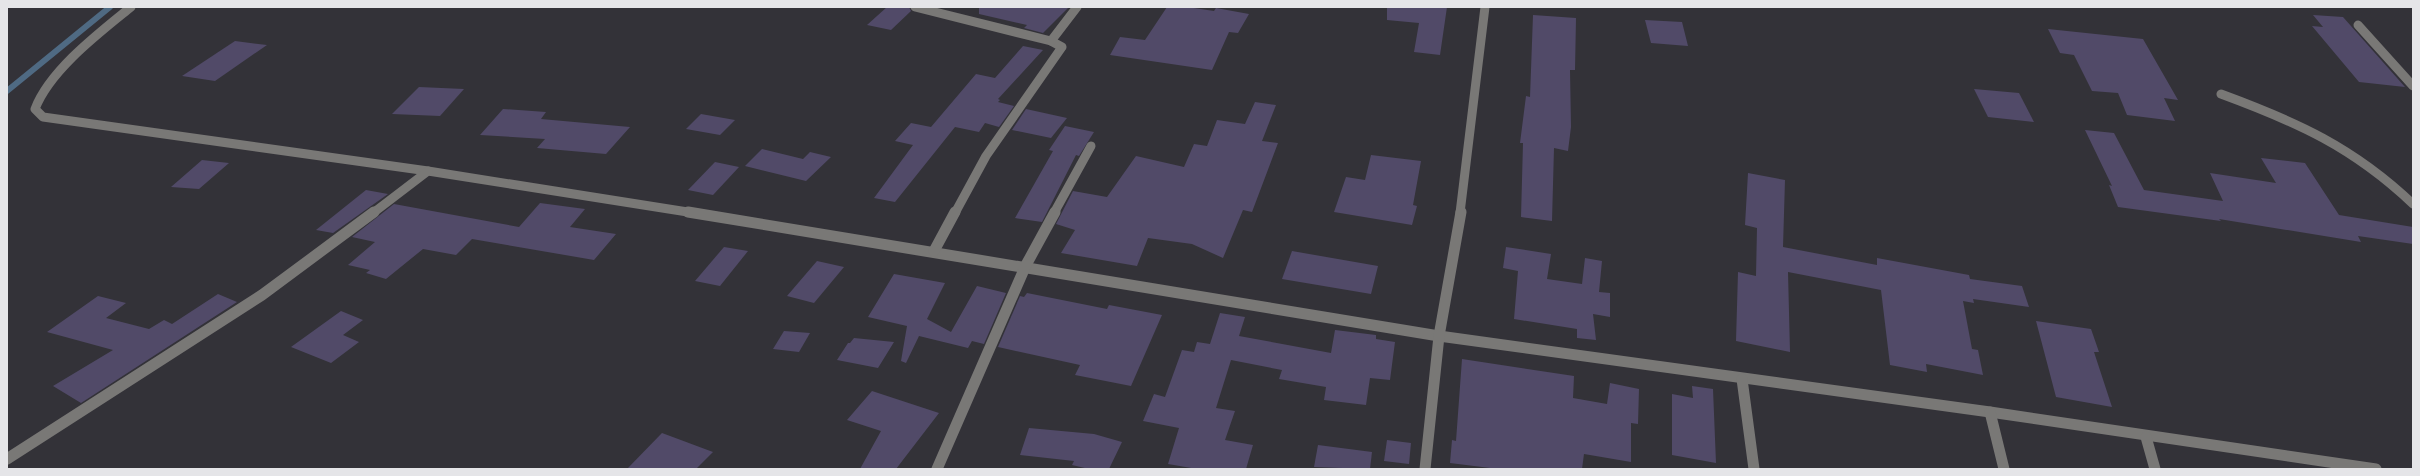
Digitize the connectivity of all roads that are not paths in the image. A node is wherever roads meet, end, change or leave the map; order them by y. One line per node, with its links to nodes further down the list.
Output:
1 (131, 7): 10 (street)
2 (915, 7): 6 (street)
3 (1077, 7): 6 (street)
4 (1485, 7): 14 (street)
5 (2358, 25): 7 (street)
6 (1051, 41): 12 (street)
7 (2413, 86)
8 (2221, 94): 11 (street)
9 (1091, 146): 13 (street)
10 (428, 172): 12 (street); 18 (street)
11 (2413, 204)
12 (934, 250): 13 (street)
13 (1026, 265): 14 (street); 19 (street)
14 (1438, 336): 15 (street); 20 (street)
15 (1742, 379): 16 (street); 21 (street)
16 (1990, 412): 17 (street); 22 (street)
17 (2146, 437): 23 (street); 24 (street)
18 (7, 459)
19 (937, 469)
20 (1424, 469)
21 (1754, 469)
22 (2004, 469)
23 (2155, 469)
24 (2376, 469)

